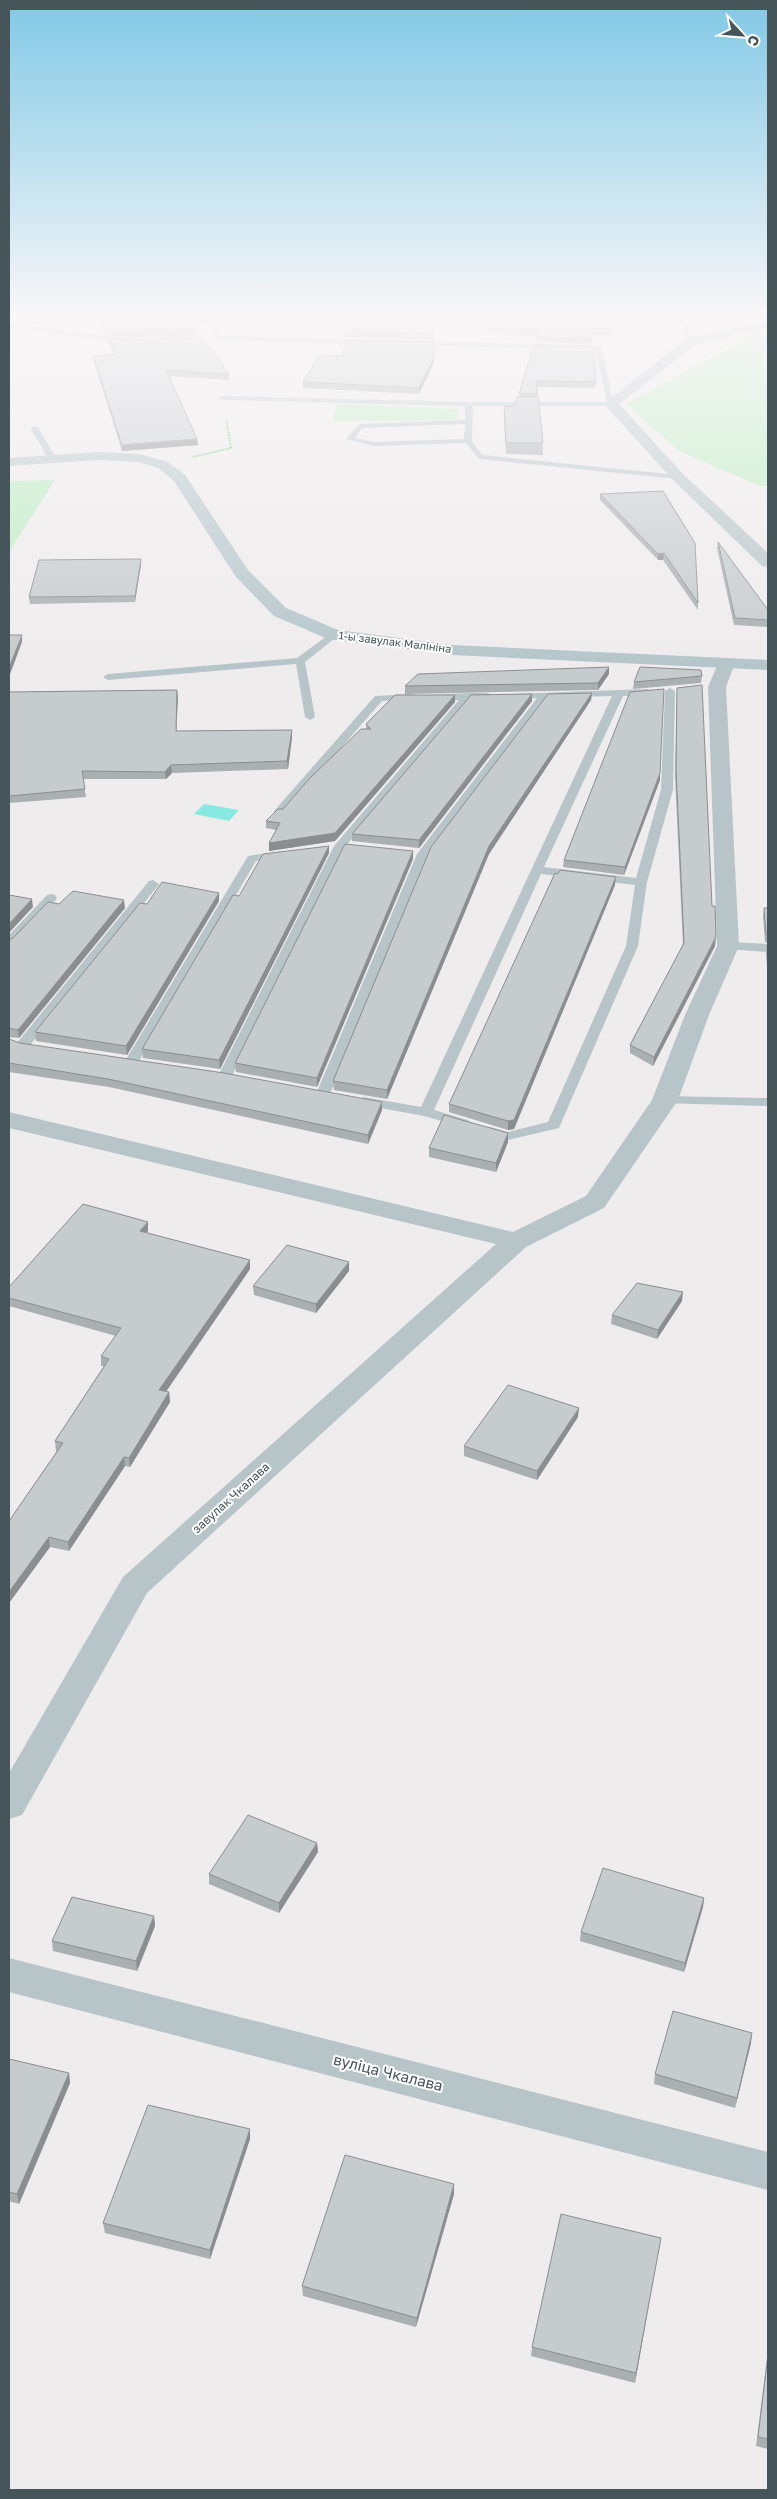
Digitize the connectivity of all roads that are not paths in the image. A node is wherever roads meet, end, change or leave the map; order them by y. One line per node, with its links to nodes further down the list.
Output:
1 (37, 432): 6 (lane)
2 (356, 432): 5 (lane)
3 (468, 432): 5 (lane)
4 (636, 432): 8 (street)
5 (468, 442): 8 (lane)
6 (52, 458): 7 (street, 1-ы завулак Малініна); 10 (street, 1-ы завулак Малініна)
7 (9, 462)
8 (678, 477): 9 (street)
9 (768, 562)
10 (334, 635): 11 (lane); 12 (street, 1-ы завулак Малініна)
11 (300, 661): 14 (lane); 18 (lane)
12 (726, 663): 13 (street, 1-ы завулак Малініна); 29 (street)
13 (768, 665)
14 (108, 677)
15 (618, 695): 17 (lane); 24 (lane); 25 (lane)
16 (468, 696): 17 (lane); 19 (lane); 20 (lane)
17 (544, 696): 36 (lane)
18 (310, 717)
19 (278, 813)
20 (340, 846): 21 (lane); 22 (lane); 35 (lane)
21 (320, 848)
22 (358, 848)
23 (291, 853): 34 (lane)
24 (536, 870): 25 (lane); 40 (lane)
25 (641, 882): 40 (lane)
26 (153, 884): 32 (lane)
27 (51, 898): 28 (lane)
28 (9, 942)
29 (728, 946): 30 (lane); 38 (street, завулак Чкалава)
30 (768, 948)
31 (9, 1042): 32 (lane)
32 (22, 1046): 33 (lane)
33 (40, 1048)
34 (150, 1064)
35 (226, 1076)
36 (323, 1094)
37 (351, 1099): 40 (lane)
38 (665, 1100): 39 (lane); 42 (street, завулак Чкалава)
39 (768, 1102)
40 (426, 1112)
41 (9, 1120): 42 (street)
42 (516, 1241): 43 (street, завулак Чкалава)
43 (9, 1805)
44 (9, 1975): 45 (street, вуліца Чкалава)
45 (768, 2171)

